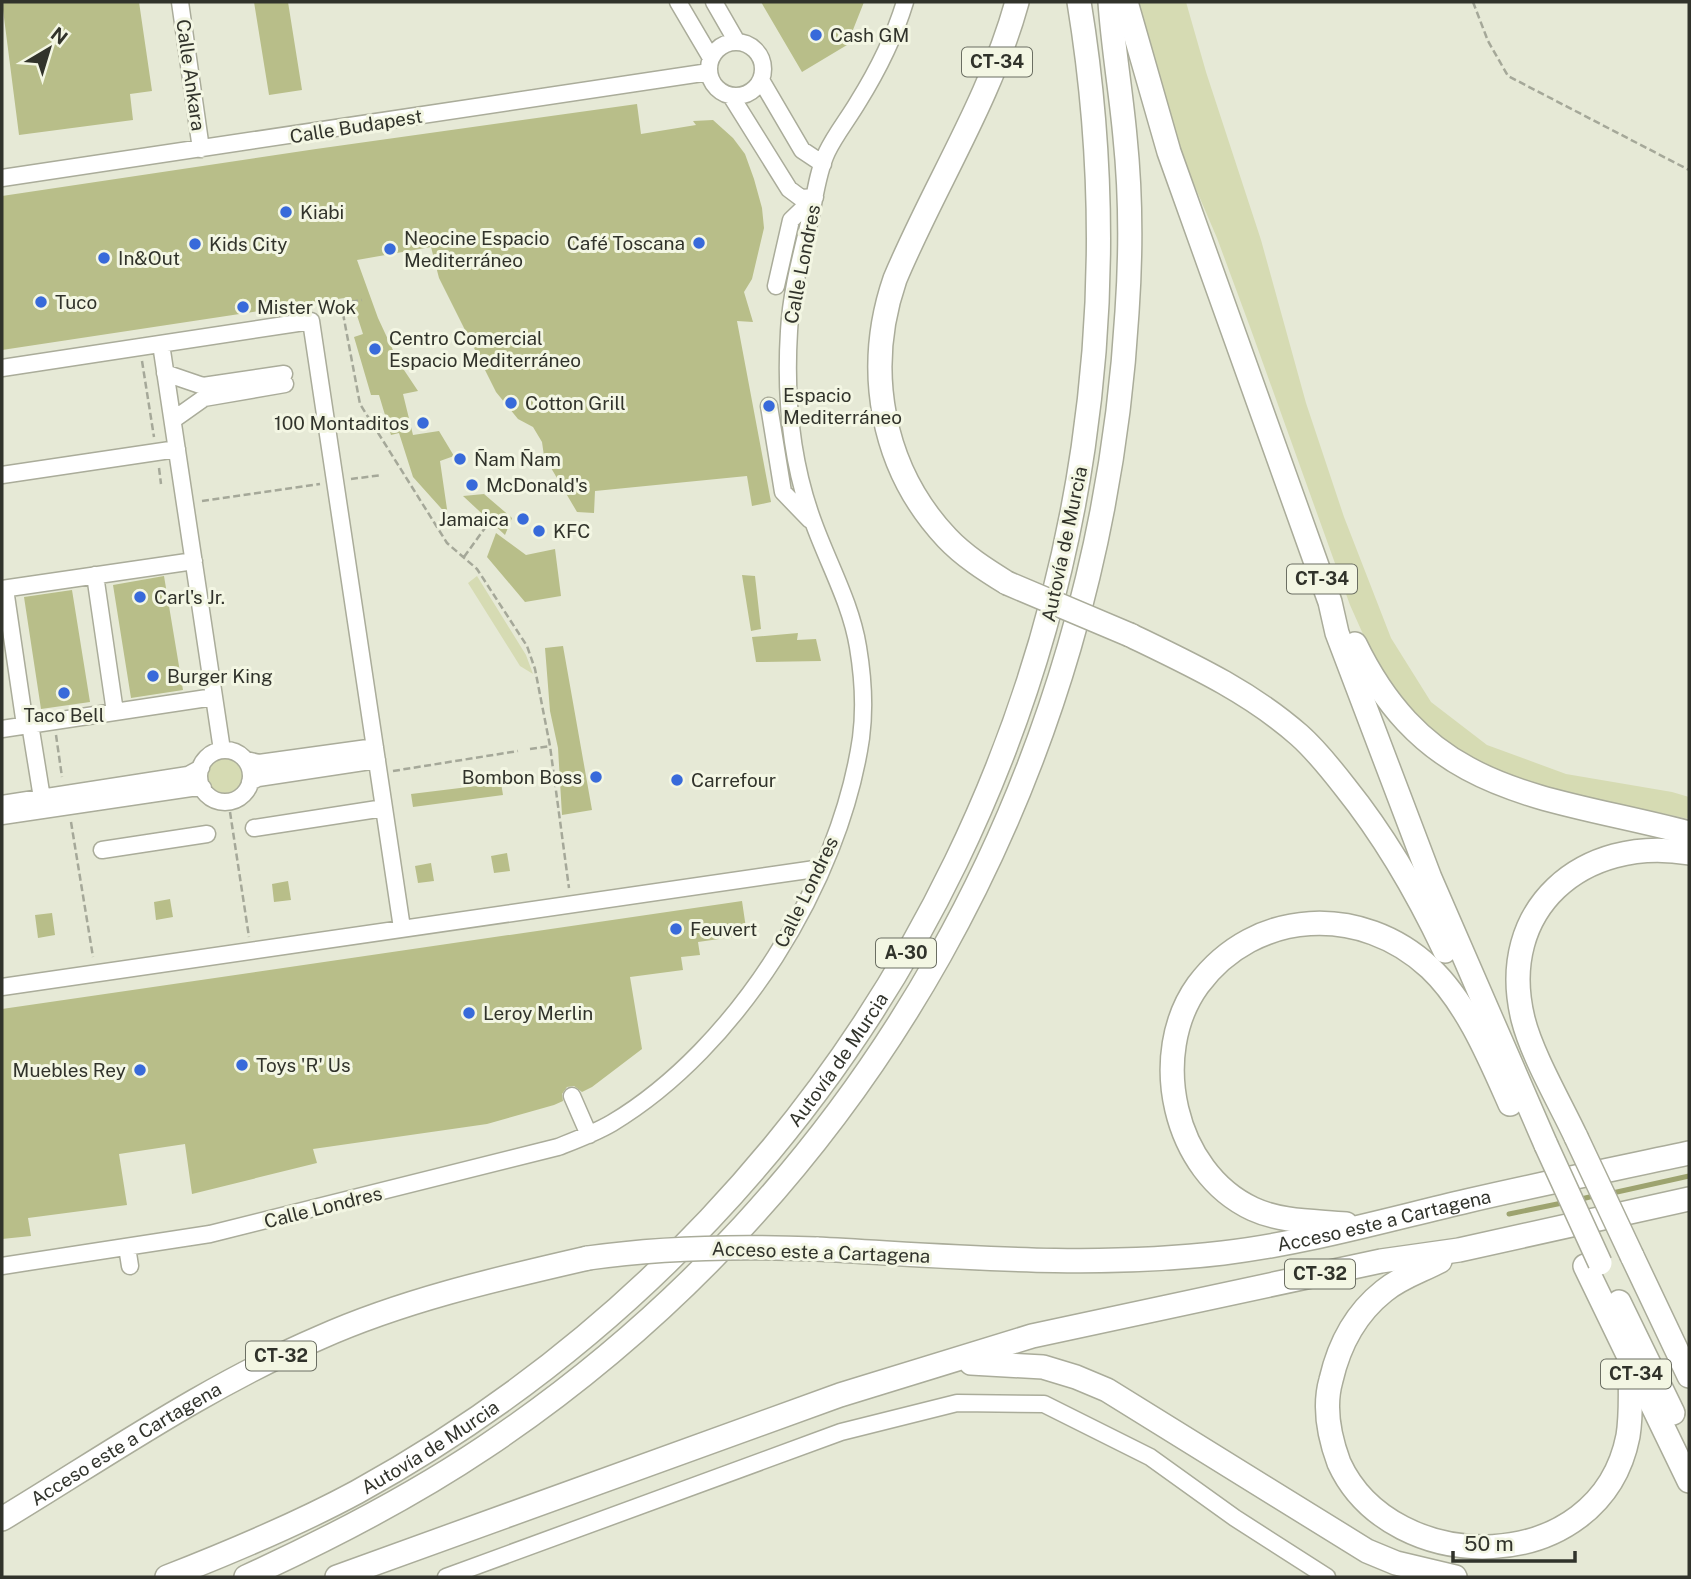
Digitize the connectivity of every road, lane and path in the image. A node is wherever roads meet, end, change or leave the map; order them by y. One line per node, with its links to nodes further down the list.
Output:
1 (180, 2): 14 (street, Calle Ankara)
2 (678, 2): 11 (street)
3 (714, 2): 10 (street)
4 (905, 2): 15 (street, Calle Londres)
5 (1017, 2): 74 (highway, CT-34, bridge)
6 (1079, 2): 92 (highway, Autovía de Murcia / A-30)
7 (1110, 2): 93 (highway, Autovía de Murcia / A-30)
8 (1126, 2): 41 (highway, CT-34)
9 (1473, 2): 16 (path)
10 (737, 42): 11 (street); 12 (street)
11 (710, 65): 13 (street); 14 (street, Calle Budapest)
12 (761, 80): 13 (street); 15 (street)
13 (731, 96): 18 (street)
14 (201, 149): 17 (street, Calle Budapest)
15 (823, 164): 18 (street, Calle Londres)
16 (1689, 170)
17 (2, 178)
18 (815, 198): 19 (street); 36 (street, Calle Londres)
19 (776, 286)
20 (341, 303): 37 (path)
21 (161, 344): 23 (street); 24 (street); 32 (street)
22 (141, 354): 27 (path)
23 (2, 368)
24 (165, 373): 26 (street); 26 (street)
25 (769, 406): 36 (street)
26 (173, 421): 28 (street)
27 (155, 445)
28 (177, 449): 30 (street); 38 (street)
29 (157, 458): 33 (path)
30 (2, 475)
31 (382, 475): 32 (path)
32 (335, 482): 34 (path); 52 (street)
33 (162, 484)
34 (203, 501)
35 (490, 521): 37 (path)
36 (814, 524): 68 (street, Calle Londres)
37 (464, 557): 47 (path)
38 (194, 561): 39 (street); 42 (street)
39 (95, 575): 40 (street); 43 (street)
40 (3, 589): 45 (street)
41 (1330, 603): 64 (highway); 77 (highway, CT-34)
42 (214, 697): 43 (street); 49 (street)
43 (116, 712): 44 (street)
44 (54, 721): 45 (street); 55 (path)
45 (27, 725): 46 (street); 57 (street)
46 (2, 729)
47 (550, 746): 48 (path); 69 (path)
48 (530, 749)
49 (222, 750): 51 (street); 53 (street)
50 (518, 751): 52 (path)
51 (246, 760): 52 (street); 54 (street)
52 (379, 760): 54 (street); 59 (street)
53 (201, 768): 56 (street); 57 (street)
54 (250, 782): 56 (street)
55 (63, 784)
56 (203, 789): 61 (street)
57 (42, 798): 58 (street)
58 (2, 804)
59 (384, 808): 63 (street); 70 (street)
60 (230, 812): 71 (path)
61 (2, 816)
62 (70, 816): 72 (path)
63 (254, 828)
64 (1689, 832)
65 (207, 834): 66 (street)
66 (102, 850)
67 (1689, 853): 88 (highway, bridge)
68 (822, 868): 70 (street); 76 (street, Calle Londres)
69 (569, 892)
70 (402, 928): 71 (street)
71 (251, 950): 72 (street)
72 (95, 974): 73 (street)
73 (2, 987)
74 (1475, 1028): 77 (highway); 80 (highway)
75 (572, 1096): 76 (street)
76 (589, 1135): 81 (street, Calle Londres)
77 (1539, 1147): 83 (highway, CT-34, bridge)
78 (1689, 1153): 80 (highway, Acceso este a Cartagena / CT-32)
79 (1689, 1199): 82 (highway, Acceso este a Cartagena / CT-32)
80 (1363, 1226): 91 (highway, Acceso este a Cartagena / CT-32, bridge)
81 (127, 1247): 84 (street, Calle Londres); 85 (street)
82 (1459, 1250): 86 (highway, Acceso este a Cartagena / CT-32); 87 (highway)
83 (1593, 1264): 87 (highway, CT-34); 89 (highway, CT-34)
84 (2, 1266)
85 (130, 1266)
86 (954, 1362): 94 (highway, Acceso este a Cartagena / CT-32); 97 (highway)
87 (1630, 1362): 90 (highway, CT-34)
88 (1689, 1376)
89 (1689, 1447)
90 (1689, 1481)
91 (2, 1519)
92 (167, 1577)
93 (246, 1577)
94 (337, 1577)
95 (446, 1577): 96 (street)
96 (1327, 1577)
97 (1455, 1577)

